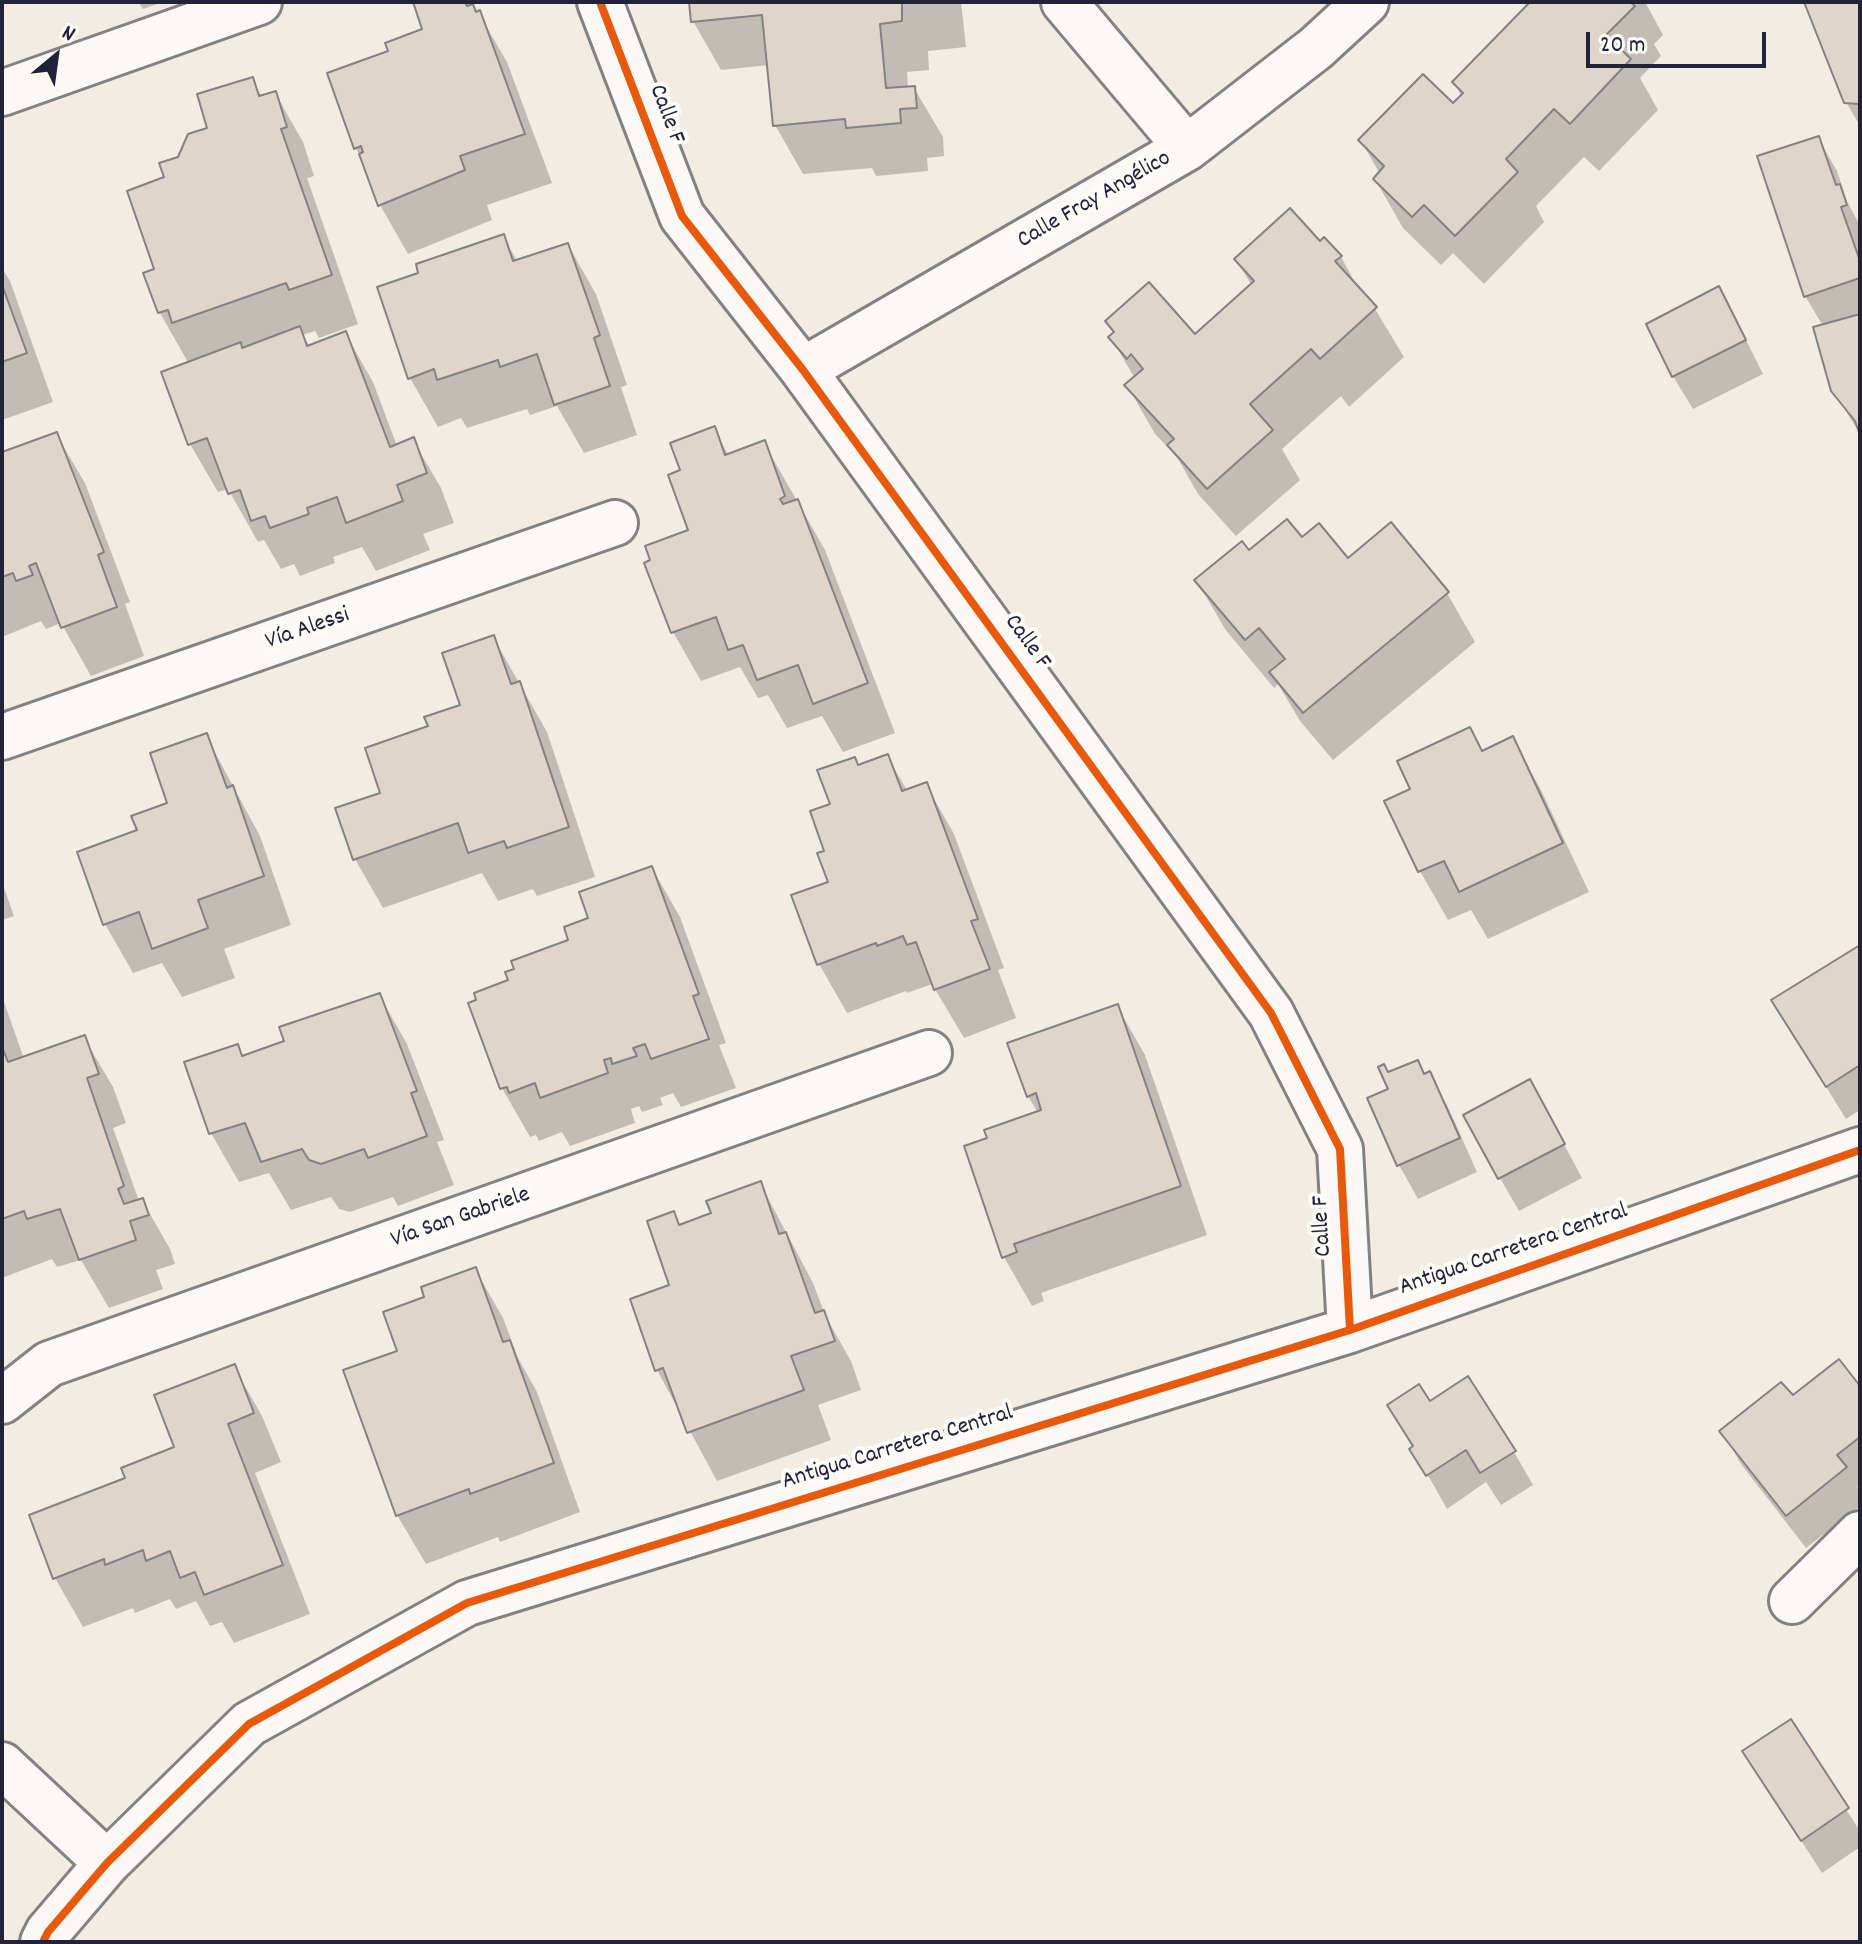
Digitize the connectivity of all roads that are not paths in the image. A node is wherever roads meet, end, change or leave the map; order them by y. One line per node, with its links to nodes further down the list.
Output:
1 (259, 2): 5 (street)
2 (600, 2): 7 (street, Calle F)
3 (1064, 2): 6 (street)
4 (1366, 2): 6 (street, Calle Fray Angélico)
5 (2, 93)
6 (1187, 148): 7 (street, Calle Fray Angélico)
7 (803, 370): 12 (street, Calle F)
8 (615, 523): 9 (street, Vía Alessi)
9 (2, 737)
10 (929, 1053): 13 (street, Vía San Gabriele)
11 (1860, 1150): 12 (street, Antigua Carretera Central)
12 (1350, 1330): 17 (street, Antigua Carretera Central)
13 (2, 1401)
14 (1860, 1534): 15 (street)
15 (1792, 1601)
16 (2, 1765): 17 (street)
17 (107, 1863): 18 (street, Antigua Carretera Central)
18 (43, 1942)

